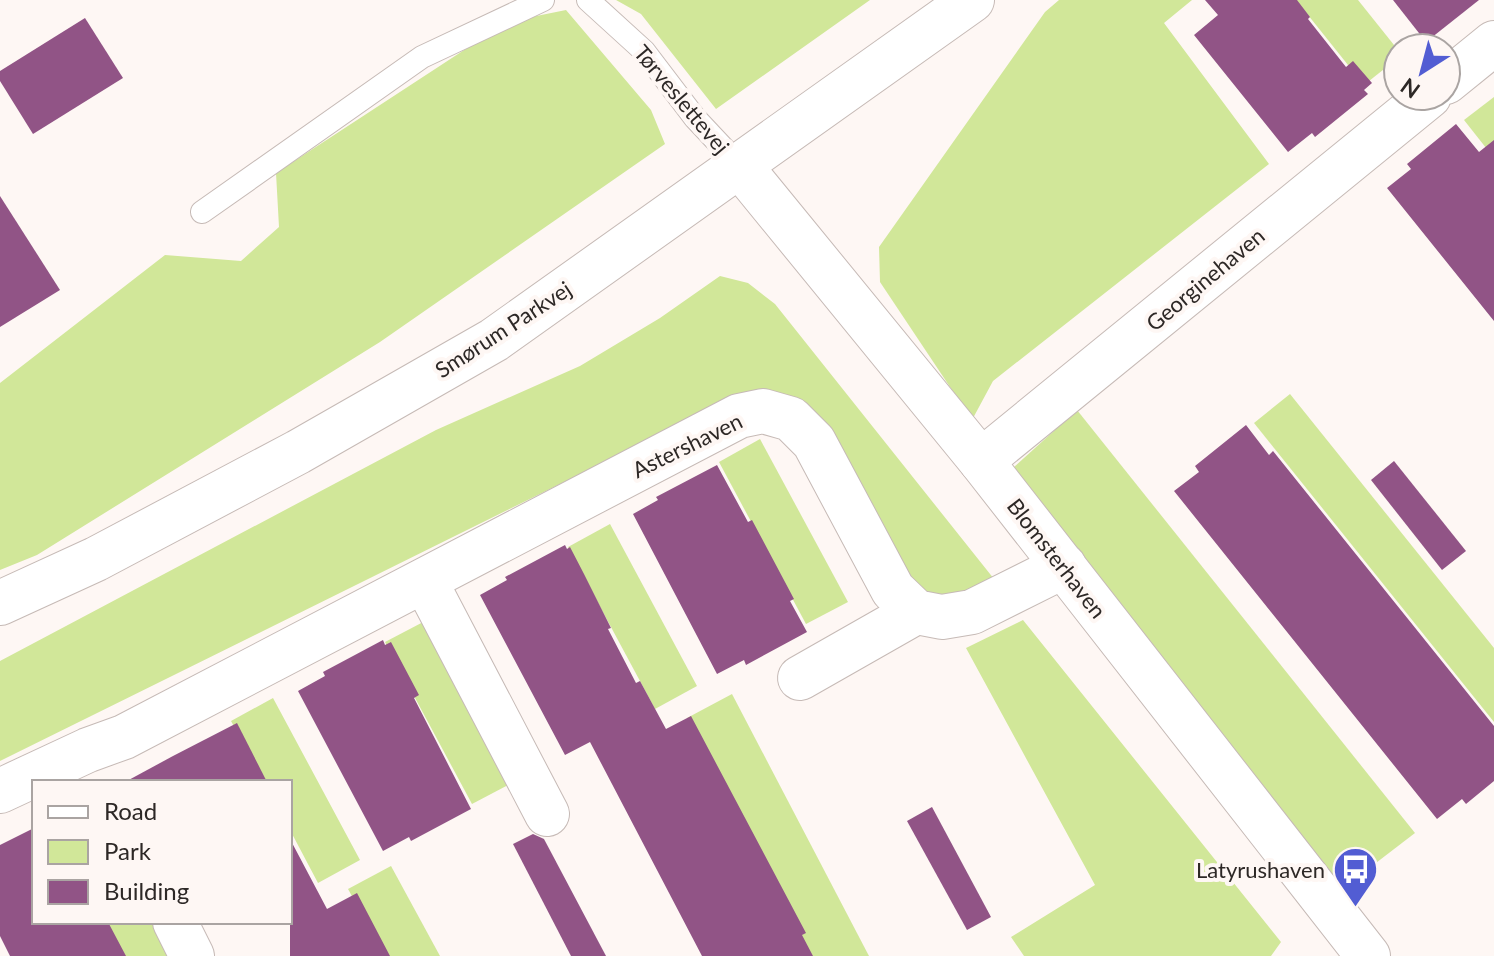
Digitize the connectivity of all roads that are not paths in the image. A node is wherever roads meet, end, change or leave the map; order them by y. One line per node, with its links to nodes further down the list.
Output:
1 (543, 0): 8 (lane)
2 (588, 0): 7 (lane, Tørveslettevej)
3 (972, 0): 7 (street, Smørum Parkvej)
4 (1494, 43): 5 (street)
5 (1462, 69)
6 (1409, 112): 9 (street, Georginehaven)
7 (740, 166): 9 (street, Blomsterhaven); 12 (street, Smørum Parkvej)
8 (202, 212)
9 (981, 461): 10 (street, Blomsterhaven)
10 (1064, 566): 13 (street); 22 (street, Blomsterhaven)
11 (425, 581): 13 (street, Astershaven); 15 (street, Astershaven); 19 (street)
12 (0, 603)
13 (916, 612): 14 (street)
14 (800, 678)
15 (96, 766): 16 (street, Astershaven)
16 (42, 780)
17 (32, 783): 18 (street, Astershaven)
18 (0, 791)
19 (547, 814)
20 (176, 924): 21 (street)
21 (192, 956)
22 (1368, 956)

